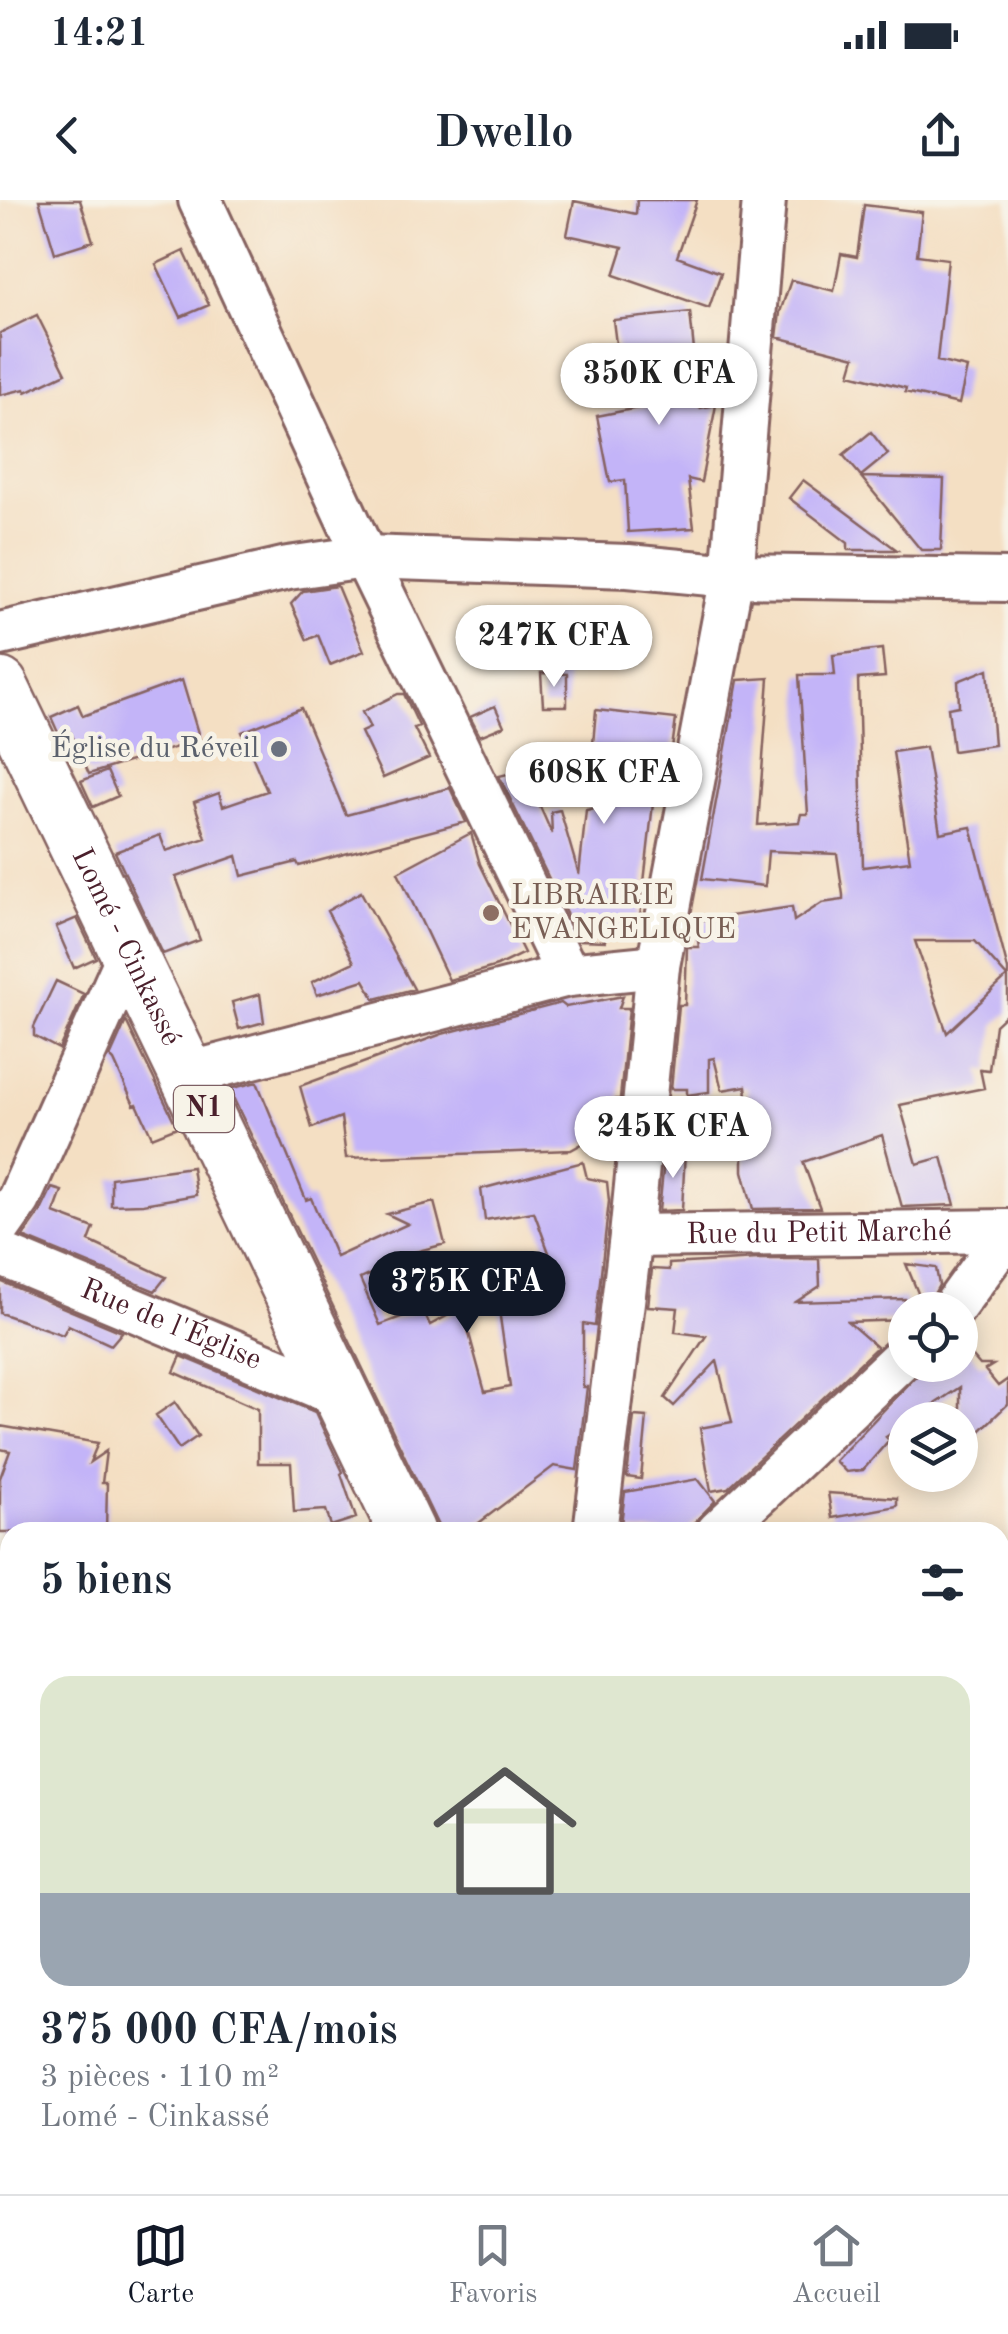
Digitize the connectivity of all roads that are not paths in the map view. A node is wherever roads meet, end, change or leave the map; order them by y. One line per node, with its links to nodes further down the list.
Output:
1 (200, 200): 3 (street)
2 (764, 200): 4 (street)
3 (365, 557): 4 (street); 6 (street); 10 (street)
4 (732, 576): 5 (street); 9 (street)
5 (1008, 580)
6 (0, 634)
7 (0, 686): 8 (highway, Lomé - Cinkassé / N1)
8 (130, 952): 11 (highway, Lomé - Cinkassé / N1); 12 (street)
9 (658, 966): 10 (street); 14 (street)
10 (568, 974): 11 (street)
11 (187, 1074): 18 (highway, Lomé - Cinkassé / N1)
12 (0, 1226)
13 (1008, 1232): 14 (street, Rue du Petit Marché); 16 (street)
14 (631, 1236): 20 (street)
15 (0, 1254): 18 (street, Rue de l'Église)
16 (965, 1292)
17 (888, 1371): 21 (street)
18 (344, 1397): 19 (highway, Lomé - Cinkassé / N1)
19 (402, 1522)
20 (596, 1522)
21 (729, 1522)

